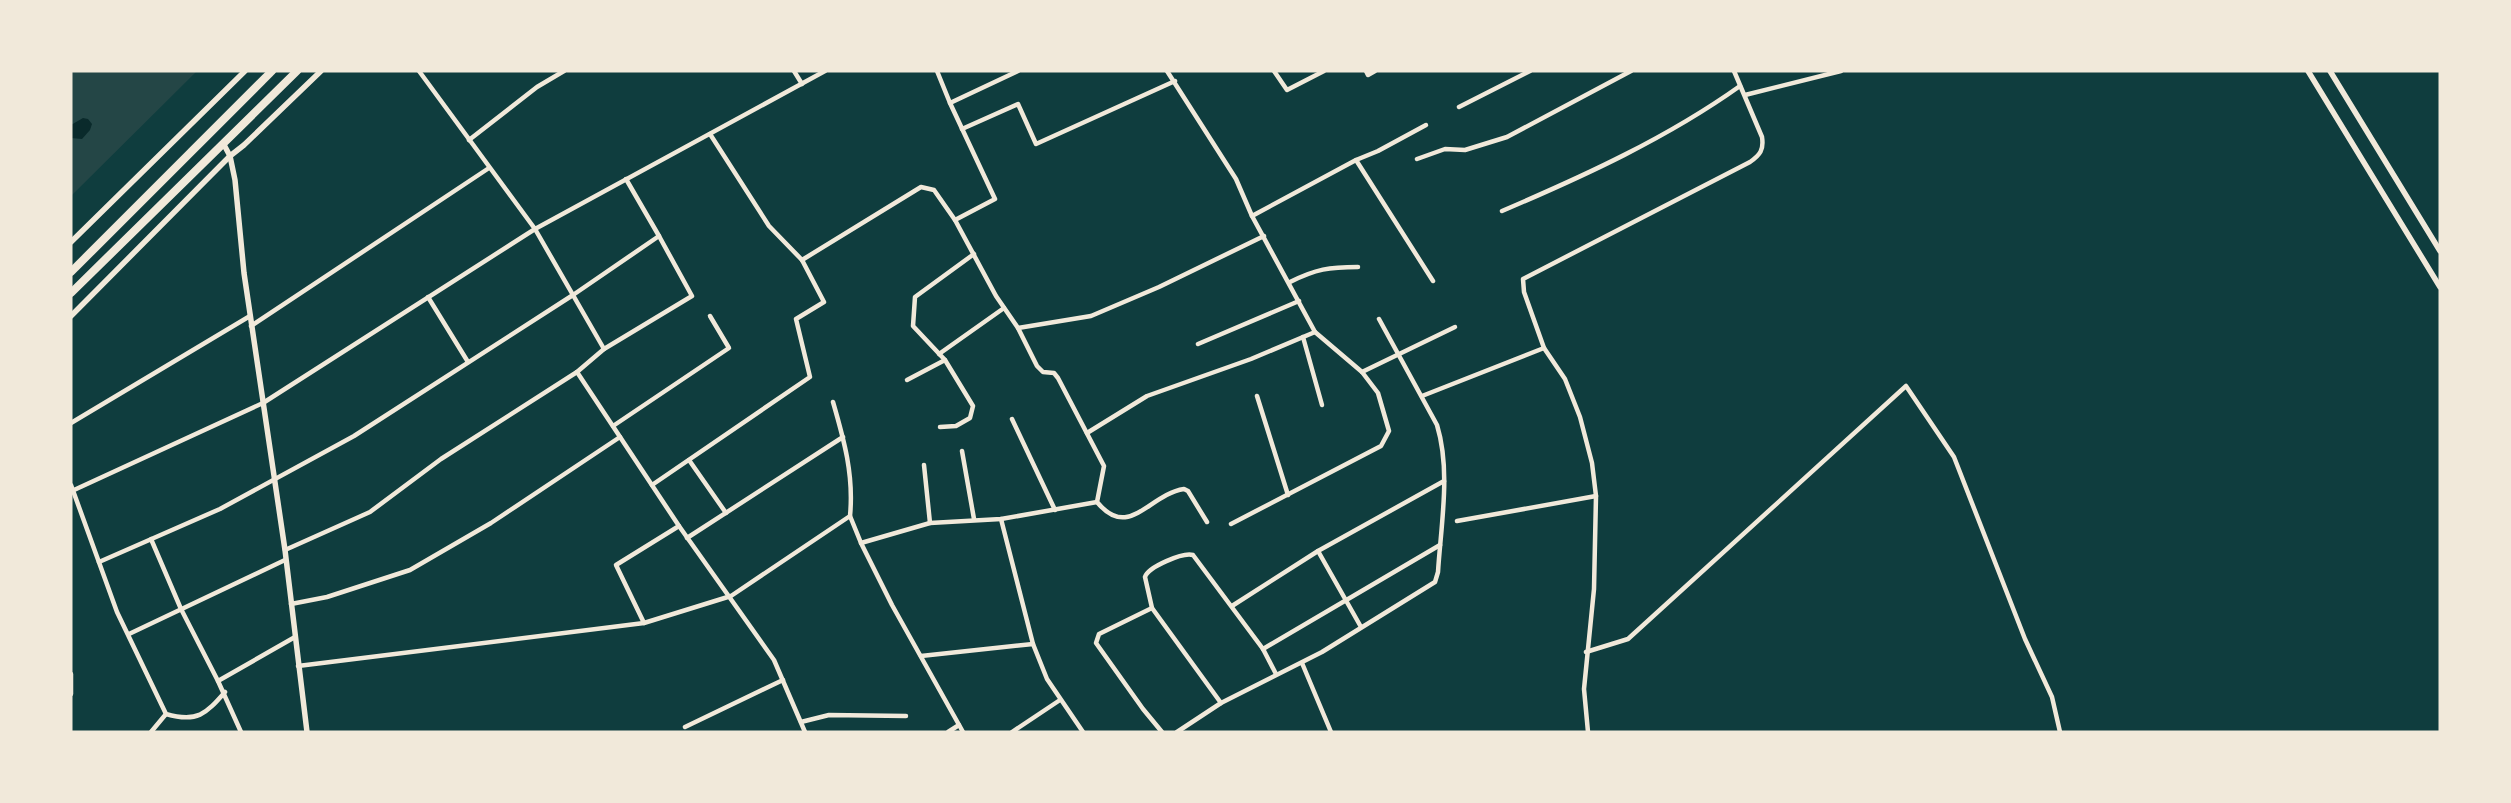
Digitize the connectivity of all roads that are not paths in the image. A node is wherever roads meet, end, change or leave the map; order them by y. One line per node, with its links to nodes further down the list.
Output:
1 (245, 71): 44 (street)
2 (272, 71): 49 (highway)
3 (297, 71): 32 (highway)
4 (321, 71): 33 (street)
5 (419, 71): 31 (street)
6 (564, 71): 31 (street)
7 (794, 71): 23 (street)
8 (825, 71): 23 (street)
9 (937, 71): 26 (street)
10 (1018, 71): 26 (street)
11 (1167, 71): 22 (street)
12 (1274, 71): 13 (street)
13 (1324, 71)
14 (1366, 71): 15 (street)
15 (1375, 71)
16 (1530, 71): 27 (street)
17 (1631, 71): 34 (street)
18 (1734, 71): 24 (street)
19 (1841, 71): 25 (street)
20 (2308, 71): 52 (street)
21 (2330, 71): 45 (street)
22 (1175, 81): 29 (street); 39 (street)
23 (802, 84): 30 (street)
24 (1740, 86): 25 (street); 38 (street)
25 (1745, 95): 68 (street)
26 (950, 103): 29 (street)
27 (1459, 107)
28 (1426, 125): 35 (street)
29 (962, 129): 40 (street)
30 (710, 134): 37 (street); 47 (street)
31 (469, 140): 36 (street)
32 (224, 143): 33 (street); 53 (highway)
33 (230, 156): 58 (street); 59 (street)
34 (1417, 159)
35 (1356, 160): 39 (street); 50 (street)
36 (489, 168): 41 (street); 62 (street)
37 (626, 179): 41 (street); 42 (street)
38 (1502, 211)
39 (1252, 216): 43 (street)
40 (955, 220): 46 (street); 47 (street)
41 (535, 229): 54 (street); 55 (street)
42 (659, 236): 54 (street); 69 (street)
43 (1264, 236): 51 (street); 64 (street)
44 (71, 242)
45 (2440, 251)
46 (974, 254): 57 (street); 70 (street)
47 (802, 260): 90 (street)
48 (1358, 268): 51 (street)
49 (71, 272)
50 (1433, 281)
51 (1290, 282): 56 (street)
52 (2440, 287)
53 (71, 293)
54 (572, 295): 69 (street); 73 (street)
55 (428, 297): 73 (street); 79 (street)
56 (1299, 301): 65 (street); 67 (street)
57 (1004, 308): 64 (street); 70 (street)
58 (71, 316)
59 (250, 316): 62 (street); 83 (street)
60 (710, 316): 84 (street)
61 (1379, 319): 71 (street)
62 (251, 326): 79 (street)
63 (1455, 326): 71 (street)
64 (1018, 328): 86 (street)
65 (1314, 332): 66 (street); 75 (street)
66 (1303, 337): 81 (street); 86 (street)
67 (1198, 344)
68 (1544, 348): 78 (street); 97 (street)
69 (604, 349): 74 (street)
70 (939, 354): 72 (street)
71 (1399, 354): 75 (street); 78 (street)
72 (945, 360): 76 (street); 85 (street)
73 (468, 362): 92 (street)
74 (577, 372): 84 (street); 113 (street)
75 (1362, 372): 96 (street)
76 (907, 380)
77 (1257, 396): 96 (street)
78 (1422, 396): 93 (street)
79 (263, 402): 92 (street); 95 (street)
80 (833, 402): 88 (street)
81 (1322, 405)
82 (1012, 419): 99 (street)
83 (71, 422)
84 (613, 426): 87 (street)
85 (940, 427)
86 (1087, 434): 98 (street)
87 (620, 437): 94 (street); 119 (street)
88 (843, 438): 100 (street); 101 (street)
89 (962, 451): 102 (street)
90 (689, 460): 94 (street); 100 (street)
91 (924, 465): 106 (street)
92 (275, 480): 110 (street); 113 (street)
93 (1444, 481): 112 (street); 114 (street)
94 (652, 485): 108 (street)
95 (73, 488): 116 (street)
96 (1288, 494): 107 (street)
97 (1596, 496): 104 (street); 129 (street)
98 (1097, 502): 99 (street); 105 (street)
99 (1055, 510): 103 (street)
100 (726, 513): 109 (street)
101 (850, 516): 111 (street); 117 (street)
102 (974, 519): 103 (street); 106 (street)
103 (1001, 519): 127 (street)
104 (1457, 521)
105 (1207, 522)
106 (930, 523): 111 (street)
107 (1230, 524)
108 (679, 526): 109 (street); 123 (street)
109 (687, 538): 117 (street)
110 (151, 539): 116 (street); 122 (street)
111 (861, 543): 130 (street)
112 (1440, 545): 118 (street); 124 (street)
113 (285, 550): 115 (street)
114 (1318, 551): 118 (street); 120 (street)
115 (286, 560): 119 (street); 122 (street)
116 (100, 562): 125 (street)
117 (731, 596): 123 (street); 135 (street)
118 (1346, 601): 124 (street); 128 (street)
119 (291, 604): 126 (street)
120 (1232, 606): 121 (street); 128 (street)
121 (1152, 608): 140 (street); 154 (street)
122 (181, 610): 125 (street); 136 (street)
123 (644, 624): 132 (street)
124 (1361, 627): 131 (street)
125 (128, 634): 141 (street)
126 (295, 637): 132 (street); 136 (street)
127 (1033, 644): 130 (street); 139 (street)
128 (1263, 649): 134 (street)
129 (1586, 652): 157 (street); 158 (street)
130 (921, 656): 144 (street)
131 (1302, 663): 134 (street); 156 (street)
132 (298, 666): 148 (street)
133 (71, 674): 138 (street)
134 (1276, 674): 140 (street)
135 (783, 680): 143 (street); 145 (street)
136 (218, 681): 137 (street)
137 (225, 692): 141 (street); 147 (street)
138 (71, 694)
139 (1060, 700): 152 (street); 153 (street)
140 (1222, 704): 155 (street)
141 (166, 714): 146 (street)
142 (906, 716): 143 (street)
143 (801, 722): 149 (street)
144 (959, 725): 150 (street); 151 (street)
145 (685, 727)
146 (151, 732)
147 (241, 732)
148 (308, 732)
149 (805, 732)
150 (948, 732)
151 (964, 732)
152 (1012, 732)
153 (1083, 732)
154 (1162, 732)
155 (1177, 732)
156 (1331, 732)
157 (1588, 732)
158 (2060, 732)

